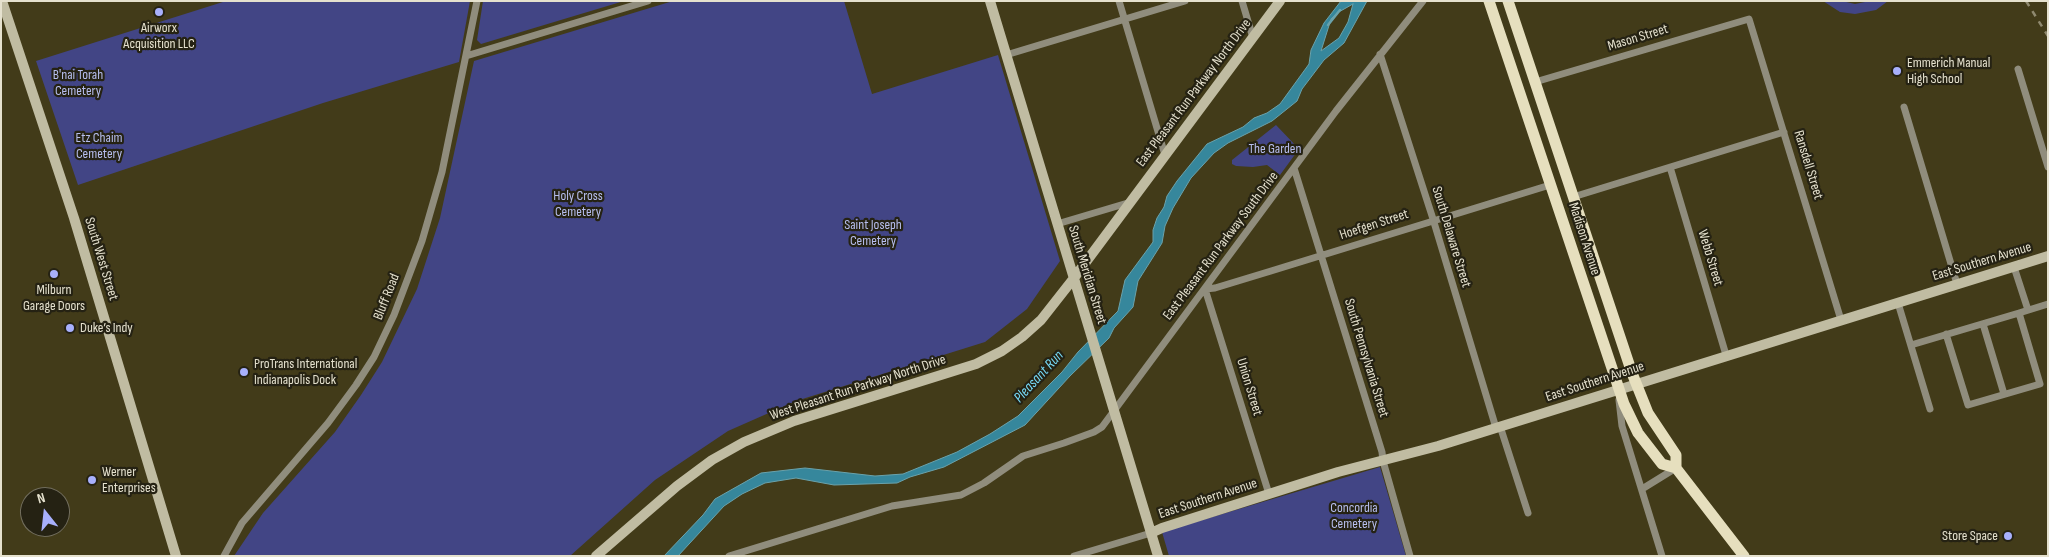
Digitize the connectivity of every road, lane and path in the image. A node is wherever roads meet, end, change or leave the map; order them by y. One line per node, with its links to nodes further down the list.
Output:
1 (2, 1): 58 (street, South West Street)
2 (477, 1): 17 (street, Bluff Road)
3 (648, 1): 17 (street)
4 (990, 1): 16 (street, South Meridian Street)
5 (1119, 1): 12 (street)
6 (1184, 1): 12 (street)
7 (1242, 1): 14 (street)
8 (1280, 1): 14 (street, East Pleasant Run Parkway North Drive)
9 (1423, 1): 15 (street, East Pleasant Run Parkway South Drive)
10 (1489, 1): 26 (main road, Madison Avenue)
11 (1508, 1): 19 (main road, Madison Avenue)
12 (1124, 19): 16 (street); 22 (street)
13 (1749, 19): 19 (street, Mason Street); 21 (street, Ransdell Street)
14 (1253, 38): 22 (street, East Pleasant Run Parkway North Drive)
15 (1380, 54): 25 (street, East Pleasant Run Parkway South Drive); 29 (street, South Delaware Street)
16 (1006, 55): 30 (street, South Meridian Street)
17 (466, 56): 59 (street, Bluff Road)
18 (2018, 69): 24 (street)
19 (1535, 82): 27 (main road, Madison Avenue)
20 (1904, 107): 35 (street)
21 (1784, 132): 23 (street); 41 (street, Ransdell Street)
22 (1165, 155): 28 (street, East Pleasant Run Parkway North Drive)
23 (1670, 167): 27 (street); 45 (street, Webb Street)
24 (2048, 167)
25 (1294, 168): 31 (street, South Pennsylvania Street); 36 (street, East Pleasant Run Parkway South Drive)
26 (1550, 185): 29 (street, Hoefgen Street); 47 (main road, Madison Avenue)
27 (1573, 197): 46 (main road, Madison Avenue)
28 (1131, 202): 30 (street); 34 (street, East Pleasant Run Parkway North Drive)
29 (1433, 219): 31 (street, Hoefgen Street); 51 (street, South Delaware Street)
30 (1057, 224): 34 (street, South Meridian Street)
31 (1322, 255): 36 (street, Hoefgen Street); 52 (street, South Pennsylvania Street)
32 (2048, 256): 33 (street, East Southern Avenue)
33 (2014, 267): 35 (street, East Southern Avenue); 39 (street)
34 (1074, 278): 50 (street, South Meridian Street); 60 (street, West Pleasant Run Parkway North Drive)
35 (1957, 284): 37 (street, East Southern Avenue)
36 (1205, 289): 50 (street, East Pleasant Run Parkway South Drive); 55 (street, Union Street)
37 (1898, 302): 41 (street, East Southern Avenue); 44 (street)
38 (2048, 304): 39 (street)
39 (2028, 310): 40 (street)
40 (2019, 313): 42 (street); 48 (street)
41 (1841, 320): 45 (street, East Southern Avenue)
42 (1983, 324): 43 (street); 48 (street)
43 (1946, 334): 44 (street); 48 (street)
44 (1910, 345): 49 (street)
45 (1726, 355): 46 (street, East Southern Avenue)
46 (1636, 383): 47 (street, East Southern Avenue); 53 (main road, Madison Avenue)
47 (1618, 390): 51 (street, East Southern Avenue); 53 (main road, Madison Avenue); 54 (street)
48 (2004, 394)
49 (1930, 409)
50 (1114, 411): 57 (street, South Meridian Street); 61 (street, East Pleasant Run Parkway South Drive)
51 (1498, 427): 52 (street, East Southern Avenue); 56 (street, South Delaware Street)
52 (1383, 461): 55 (street, East Southern Avenue); 64 (street, South Pennsylvania Street)
53 (1676, 468): 54 (street); 66 (main road, Madison Avenue)
54 (1642, 488): 65 (street)
55 (1269, 494): 57 (street, East Southern Avenue)
56 (1528, 513)
57 (1151, 533): 62 (street); 63 (street, South Meridian Street)
58 (176, 556)
59 (224, 556)
60 (596, 556)
61 (729, 556)
62 (1074, 556)
63 (1158, 556)
64 (1410, 556)
65 (1662, 556)
66 (1744, 556)

